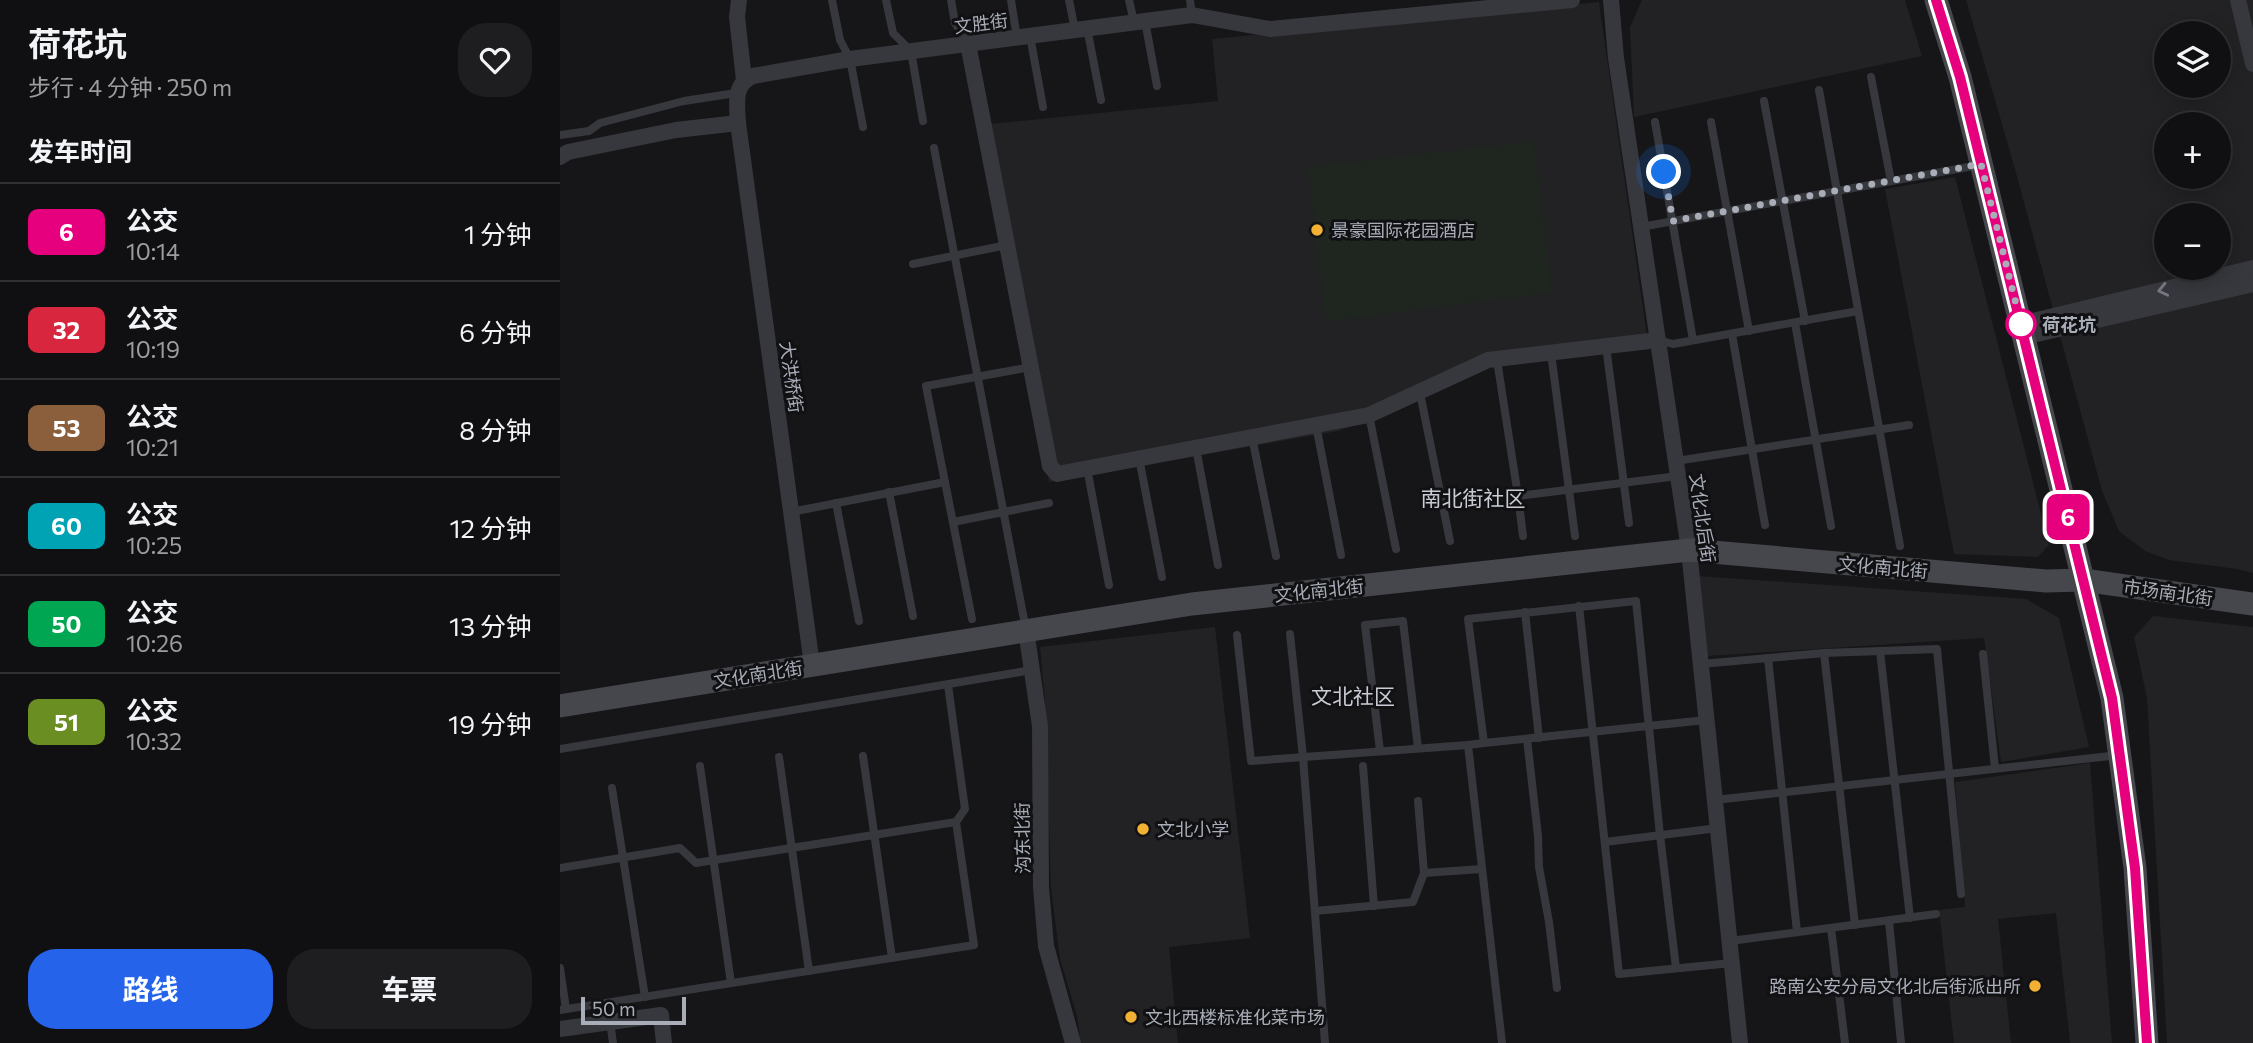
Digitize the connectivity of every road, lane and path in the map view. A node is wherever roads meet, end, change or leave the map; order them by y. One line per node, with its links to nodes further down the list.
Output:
1 (739, 0): 22 (street, 大洪桥街)
2 (832, 0): 18 (lane)
3 (886, 0): 17 (lane)
4 (951, 0): 16 (lane)
5 (1011, 0): 15 (lane)
6 (1069, 0): 14 (lane)
7 (1129, 0): 13 (lane)
8 (1572, 0): 12 (street, 文胜街)
9 (1611, 0): 41 (street, 文化北后街)
10 (1936, 0): 35 (street)
11 (2238, 0): 19 (street)
12 (1191, 7): 13 (street, 文胜街)
13 (1139, 21): 14 (street, 文胜街); 21 (lane)
14 (1081, 29): 15 (street, 文胜街); 24 (lane)
15 (1023, 37): 16 (street, 文胜街); 26 (lane)
16 (968, 44): 17 (street, 文胜街); 42 (street)
17 (911, 51): 18 (street, 文胜街); 27 (lane)
18 (850, 59): 22 (street, 文胜街); 31 (lane)
19 (2253, 64)
20 (1871, 77): 36 (lane)
21 (1157, 86)
22 (740, 87): 28 (street, 大洪桥街); 32 (lane)
23 (1819, 90): 37 (lane)
24 (1101, 100)
25 (1764, 102): 38 (lane)
26 (1043, 107)
27 (923, 121)
28 (738, 122): 34 (street); 79 (street, 大洪桥街)
29 (1655, 122): 40 (lane)
30 (1711, 122): 39 (lane)
31 (863, 127)
32 (560, 135)
33 (934, 148): 43 (lane)
34 (560, 157)
35 (1981, 164): 36 (lane); 50 (street)
36 (1891, 181): 37 (lane)
37 (1837, 190): 38 (lane); 47 (lane)
38 (1782, 201): 39 (lane); 48 (lane)
39 (1727, 211): 40 (lane); 51 (lane)
40 (1673, 221): 41 (lane); 54 (lane)
41 (1641, 227): 53 (street, 文化北后街)
42 (1007, 245): 43 (lane); 58 (street)
43 (954, 255): 44 (lane); 59 (lane)
44 (913, 264)
45 (2253, 268): 50 (street, one-way to 50)
46 (2253, 284): 50 (street)
47 (1858, 310): 48 (lane); 64 (lane)
48 (1805, 321): 49 (lane)
49 (1795, 323): 51 (lane); 66 (lane)
50 (2023, 330): 95 (street)
51 (1749, 331): 52 (lane)
52 (1732, 334): 54 (lane); 68 (lane)
53 (1658, 340): 54 (lane); 55 (street); 71 (street, 文化北后街)
54 (1693, 340)
55 (1606, 346): 56 (street); 73 (lane)
56 (1551, 353): 57 (street); 74 (lane)
57 (1497, 360): 60 (street); 76 (lane)
58 (1031, 367): 59 (lane); 70 (street)
59 (978, 377): 72 (lane); 80 (lane)
60 (1420, 393): 61 (street); 87 (lane)
61 (1369, 415): 62 (street); 89 (lane)
62 (1316, 425): 65 (street); 91 (lane)
63 (1909, 425): 64 (lane)
64 (1879, 429): 66 (lane); 88 (lane)
65 (1252, 437): 67 (street); 92 (lane)
66 (1816, 439): 68 (lane); 84 (lane)
67 (1196, 448): 69 (street); 93 (lane)
68 (1752, 449): 71 (lane); 83 (lane)
69 (1139, 458): 70 (street); 94 (lane)
70 (1087, 468): 96 (lane)
71 (1677, 468): 73 (lane); 90 (street, 文化北后街)
72 (945, 482): 75 (lane); 81 (lane)
73 (1623, 483): 74 (lane); 82 (lane)
74 (1570, 490): 76 (lane); 86 (lane)
75 (889, 492): 77 (lane); 100 (lane)
76 (1518, 496): 85 (lane)
77 (836, 503): 79 (lane); 102 (lane)
78 (1049, 503): 80 (lane)
79 (791, 512): 111 (street, 大洪桥街)
80 (1003, 512): 81 (lane); 103 (lane)
81 (953, 522): 101 (lane)
82 (1629, 523)
83 (1765, 525)
84 (1831, 526)
85 (1523, 536)
86 (1575, 536)
87 (1450, 541)
88 (1900, 546)
89 (1396, 549)
90 (1689, 550): 95 (street, 文化南北街); 103 (street, 文化南北街); 110 (street, 文化北后街)
91 (1341, 555)
92 (1276, 556)
93 (1218, 565)
94 (1162, 577)
95 (2083, 580): 97 (street, 市场南北街); 126 (street)
96 (1109, 585)
97 (2253, 604)
98 (1579, 606): 99 (lane); 116 (lane); 117 (lane)
99 (1525, 612): 118 (lane); 120 (lane)
100 (913, 616)
101 (972, 619)
102 (859, 621)
103 (1026, 630): 111 (street, 文化南北街); 112 (street, 沟东北街)
104 (1290, 634): 128 (lane)
105 (1237, 635): 128 (lane)
106 (1880, 651): 107 (lane); 132 (lane); 133 (lane)
107 (1824, 653): 109 (lane); 134 (lane)
108 (1983, 654): 131 (lane)
109 (1768, 658): 110 (lane); 136 (lane)
110 (1701, 664): 115 (street, 文化北后街)
111 (812, 665): 114 (street, 文化南北街)
112 (1031, 670): 113 (lane); 173 (street, 沟东北街)
113 (948, 685): 123 (lane); 139 (lane)
114 (560, 706)
115 (1706, 720): 116 (lane); 137 (street, 文化北后街)
116 (1648, 726): 117 (lane); 142 (lane)
117 (1593, 732): 118 (lane); 143 (lane)
118 (1539, 738): 119 (lane)
119 (1527, 739): 120 (lane); 166 (lane)
120 (1484, 743): 121 (lane)
121 (1468, 745): 122 (lane); 148 (lane)
122 (1418, 748): 124 (lane); 124 (lane)
123 (560, 749)
124 (1380, 751): 128 (lane)
125 (863, 755): 141 (lane)
126 (2120, 755): 131 (lane); 179 (street)
127 (779, 757): 144 (lane)
128 (1303, 757): 152 (lane)
129 (700, 766): 146 (lane)
130 (1363, 766): 151 (lane)
131 (1995, 768): 132 (lane)
132 (1951, 773): 133 (lane); 150 (lane)
133 (1894, 780): 134 (lane); 154 (lane)
134 (1839, 786): 136 (lane); 156 (lane)
135 (612, 788): 145 (lane)
136 (1782, 792): 137 (lane); 158 (lane)
137 (1715, 800): 140 (street, 文化北后街)
138 (1418, 801): 149 (lane)
139 (956, 822): 141 (lane); 160 (lane)
140 (1718, 828): 142 (lane); 159 (street, 文化北后街)
141 (875, 835): 144 (lane); 160 (lane)
142 (1660, 835): 143 (lane); 163 (lane)
143 (1605, 842): 163 (lane)
144 (792, 848): 146 (lane); 164 (lane)
145 (623, 858): 146 (lane); 147 (lane); 167 (lane)
146 (713, 860): 165 (lane)
147 (560, 868)
148 (1482, 869): 149 (lane); 175 (lane)
149 (1424, 873): 151 (lane)
150 (1961, 894)
151 (1374, 906): 152 (lane)
152 (1315, 911): 174 (lane)
153 (1936, 914): 154 (lane)
154 (1910, 918): 155 (lane)
155 (1889, 920): 156 (lane); 178 (lane)
156 (1856, 925): 157 (lane)
157 (1831, 928): 158 (lane); 177 (lane)
158 (1797, 932): 159 (lane)
159 (1730, 941): 161 (street, 文化北后街)
160 (892, 958): 164 (lane)
161 (1732, 963): 163 (lane); 176 (street, 文化北后街)
162 (560, 968): 168 (lane)
163 (1676, 968)
164 (809, 971): 165 (lane)
165 (731, 983): 167 (lane)
166 (1557, 988)
167 (645, 997): 168 (lane)
168 (563, 1010)
169 (610, 1022): 170 (street); 171 (lane); 172 (street)
170 (560, 1029)
171 (613, 1043)
172 (664, 1043)
173 (1073, 1043)
174 (1325, 1043)
175 (1502, 1043)
176 (1740, 1043)
177 (1845, 1043)
178 (1901, 1043)
179 (2147, 1043)

